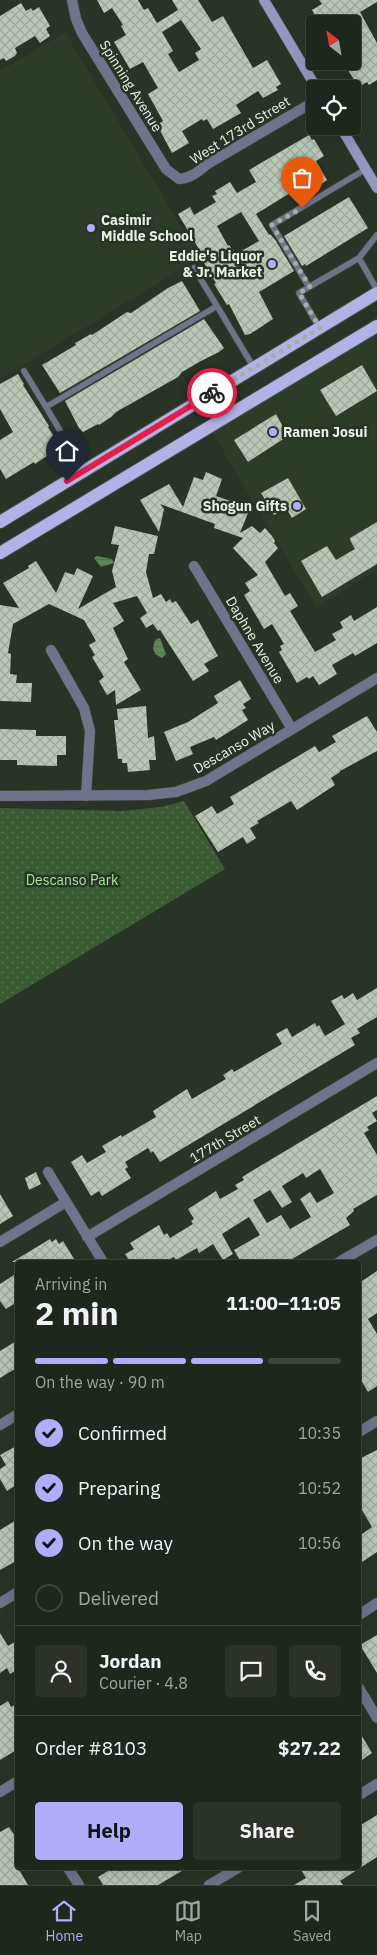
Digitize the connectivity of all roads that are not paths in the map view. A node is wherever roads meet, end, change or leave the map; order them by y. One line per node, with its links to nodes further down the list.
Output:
1 (72, 0): 7 (street, Spinning Avenue)
2 (264, 0): 3 (main road)
3 (312, 80)
4 (306, 106): 7 (street, West 173rd Street)
5 (345, 135): 6 (main road)
6 (366, 169): 8 (main road); 12 (lane)
7 (179, 179)
8 (377, 188)
9 (377, 236): 10 (lane)
10 (359, 258): 12 (lane); 13 (lane)
11 (194, 268): 14 (lane)
12 (310, 287): 16 (lane)
13 (377, 291): 16 (main road)
14 (217, 306): 17 (lane); 19 (lane)
15 (377, 326): 22 (main road)
16 (320, 328): 17 (main road)
17 (254, 368): 20 (main road)
18 (24, 370): 19 (lane)
19 (46, 407): 20 (lane)
20 (84, 471): 21 (main road)
21 (0, 522)
22 (0, 553)
23 (194, 566): 26 (street, Daphne Avenue)
24 (51, 650): 28 (street)
25 (377, 678): 26 (street, Descanso Way)
26 (292, 729): 28 (street, Descanso Way)
27 (0, 796): 28 (street, Descanso Way)
28 (86, 796)
29 (377, 1063): 32 (street, 177th Street)
30 (48, 1172): 31 (street)
31 (66, 1202): 32 (street); 34 (street)
32 (88, 1237): 35 (street)
33 (377, 1240): 36 (street)
34 (0, 1242)
35 (102, 1260)
36 (342, 1260)
37 (15, 1416): 39 (street)
38 (377, 1421): 40 (street)
39 (0, 1424)
40 (361, 1431)
41 (15, 1594): 42 (street)
42 (0, 1603)
43 (377, 1604): 44 (street)
44 (361, 1614)
45 (361, 1691): 46 (street)
46 (377, 1718)
47 (15, 1783): 49 (street)
48 (377, 1784): 50 (street)
49 (0, 1792)
50 (361, 1794)
51 (69, 1870): 53 (street)
52 (235, 1870): 54 (street)
53 (78, 1885)
54 (209, 1885)

